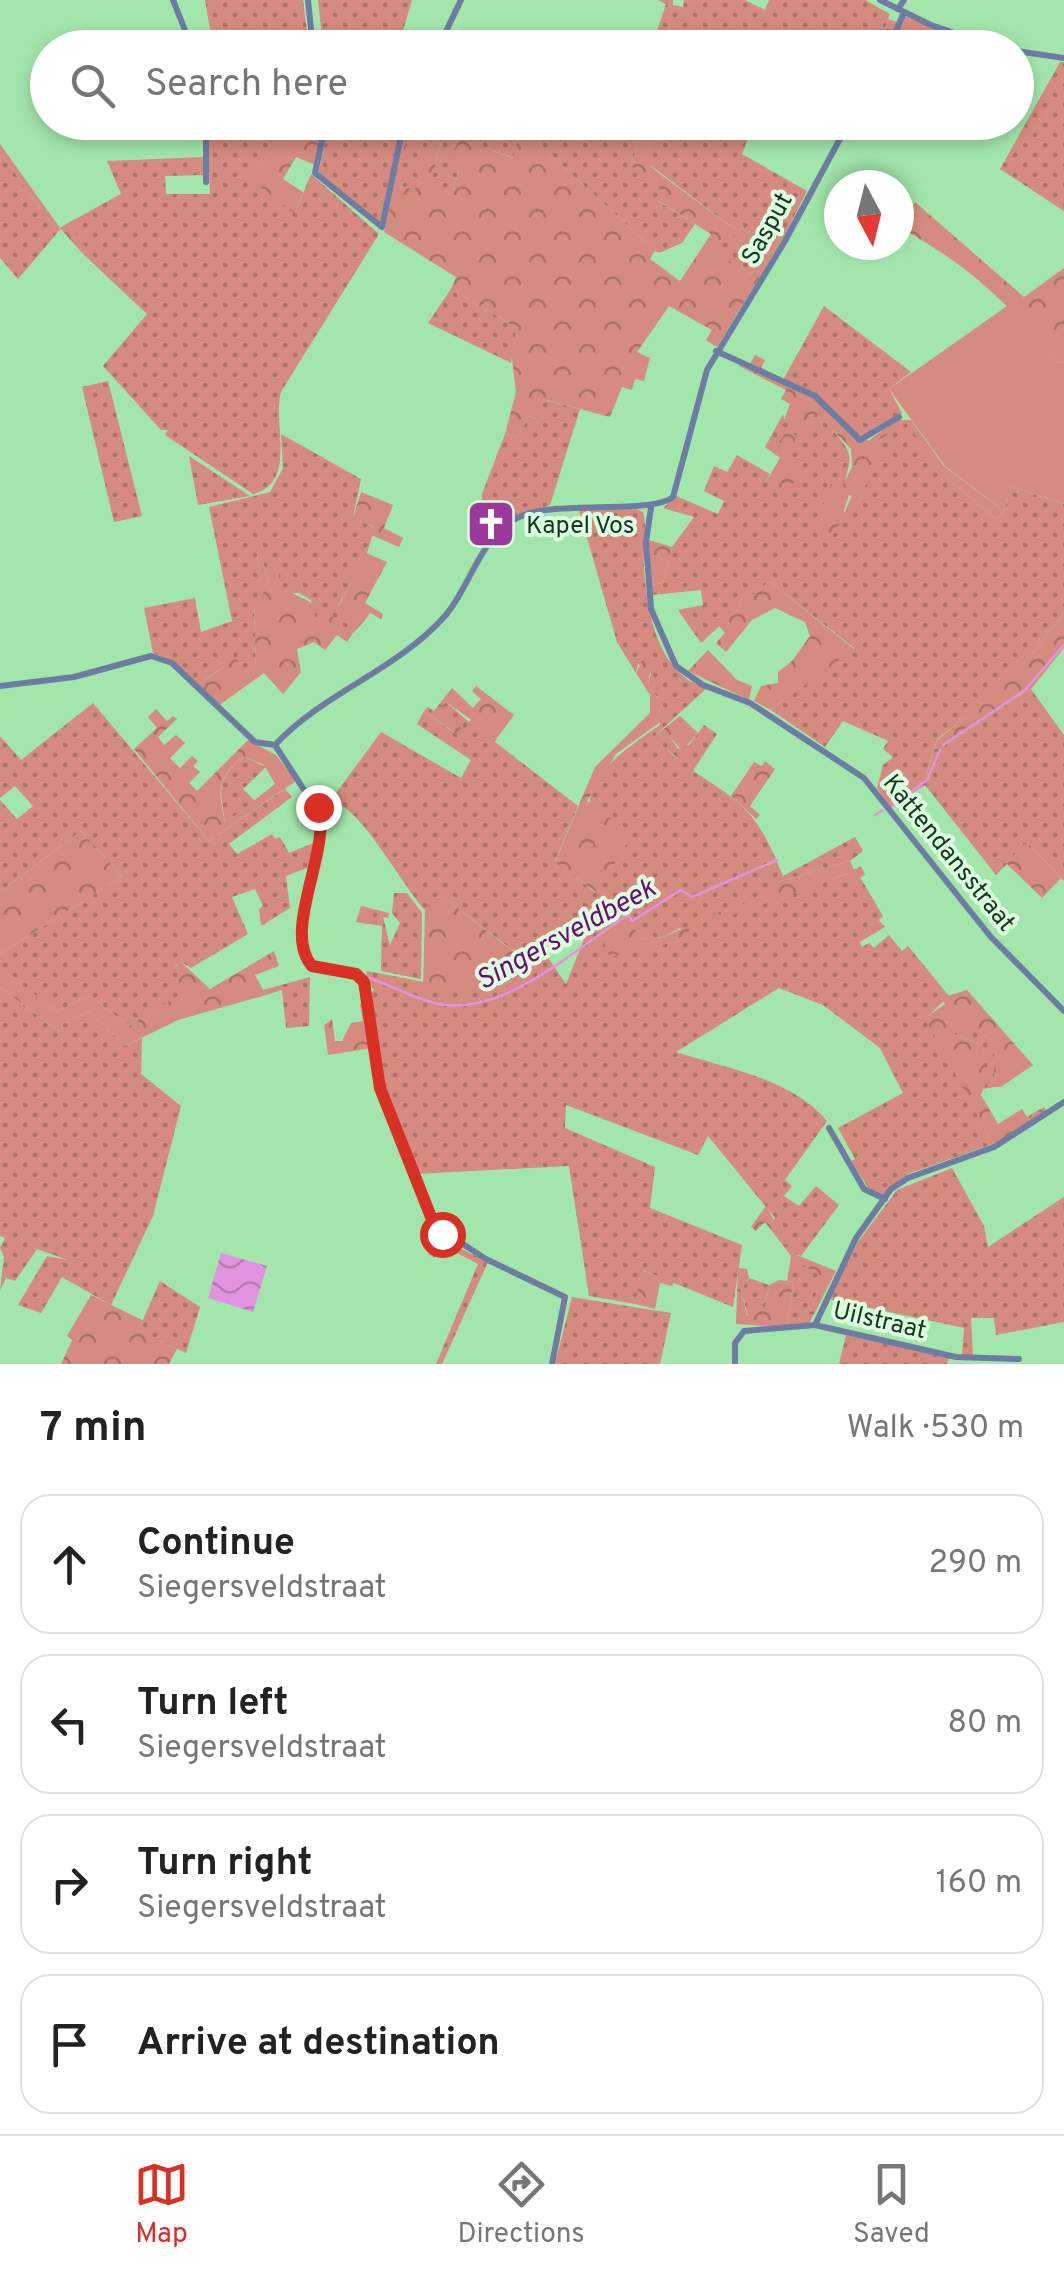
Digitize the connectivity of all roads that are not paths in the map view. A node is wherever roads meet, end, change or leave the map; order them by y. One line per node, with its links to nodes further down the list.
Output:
1 (173, 0): 7 (street)
2 (308, 0): 8 (street)
3 (461, 0): 9 (street)
4 (880, 0): 6 (street)
5 (904, 0): 6 (street)
6 (901, 11): 10 (street); 11 (street)
7 (185, 30)
8 (311, 30)
9 (447, 30)
10 (895, 30)
11 (951, 30)
12 (1034, 54): 13 (street)
13 (1064, 58)
14 (206, 140): 18 (street)
15 (322, 140): 16 (street)
16 (400, 140)
17 (838, 140): 19 (street, Sasput)
18 (206, 182)
19 (716, 352): 20 (street); 21 (street, Sasput)
20 (899, 417)
21 (652, 508): 23 (street); 24 (street, Kattendansstraat)
22 (0, 686): 23 (street)
23 (275, 745): 30 (street)
24 (1064, 1011)
25 (1064, 1102): 27 (street, Uilstraat)
26 (829, 1128): 27 (street)
27 (885, 1199): 28 (street, Uilstraat)
28 (815, 1325): 29 (street, Uilstraat); 31 (street)
29 (1020, 1358)
30 (552, 1364)
31 (735, 1364)

